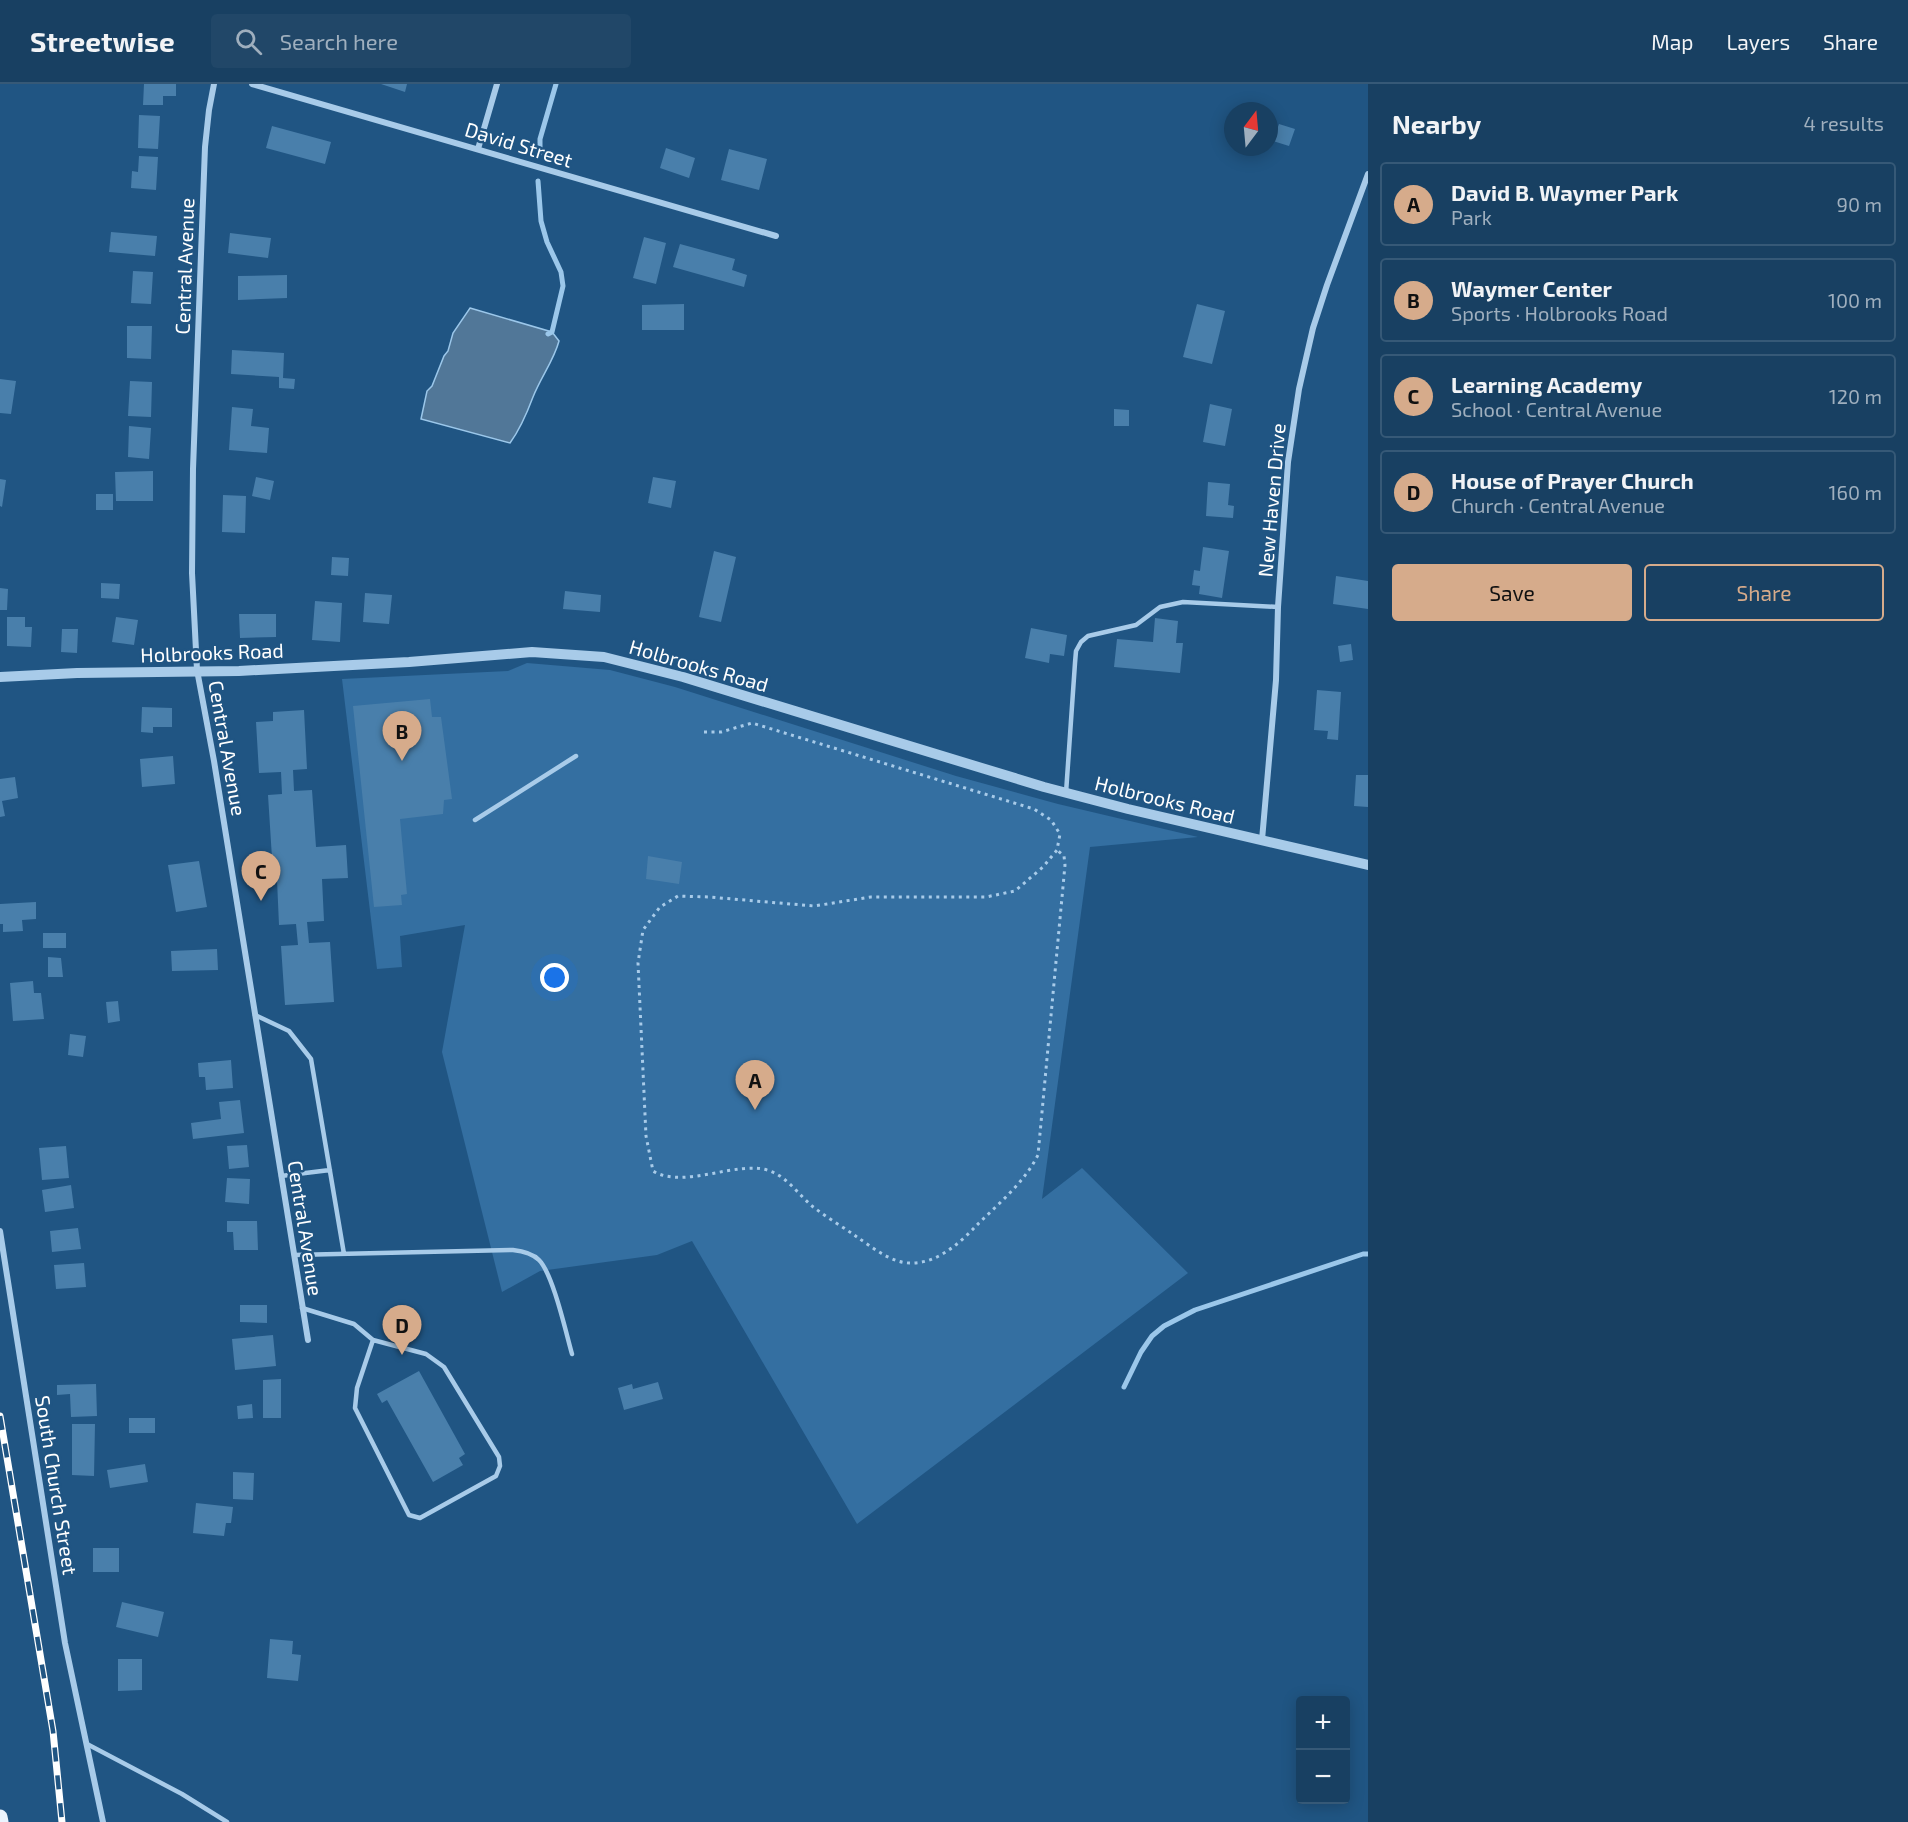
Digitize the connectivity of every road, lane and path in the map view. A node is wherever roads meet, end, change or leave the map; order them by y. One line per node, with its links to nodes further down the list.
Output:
1 (214, 84): 8 (street, Central Avenue)
2 (252, 84): 4 (street, David Street)
3 (497, 84): 4 (street)
4 (478, 149): 6 (street, David Street)
5 (1368, 174): 7 (street, New Haven Drive)
6 (776, 236)
7 (1278, 607): 12 (lane); 14 (street, New Haven Drive)
8 (197, 670): 9 (street, Holbrooks Road); 12 (street, Holbrooks Road); 17 (street, Central Avenue)
9 (0, 677)
10 (704, 732): 15 (path)
11 (576, 756): 13 (lane)
12 (1066, 793): 14 (street, Holbrooks Road)
13 (475, 820)
14 (1262, 840): 16 (street, Holbrooks Road)
15 (1057, 850): 15 (path)
16 (1368, 865)
17 (255, 1015): 18 (lane); 19 (street, Central Avenue)
18 (330, 1170): 19 (lane); 21 (lane)
19 (281, 1176): 22 (street, Central Avenue)
20 (0, 1231): 27 (street, South Church Street)
21 (344, 1254): 22 (lane); 26 (lane)
22 (294, 1255): 23 (street, Central Avenue)
23 (302, 1308): 24 (lane); 25 (street, Central Avenue)
24 (373, 1340): 24 (lane)
25 (308, 1341)
26 (572, 1354)
27 (87, 1744): 30 (street, South Church Street); 31 (lane)
28 (0, 1817): 29 (main road)
29 (1, 1822)
30 (103, 1822)
31 (227, 1822)

